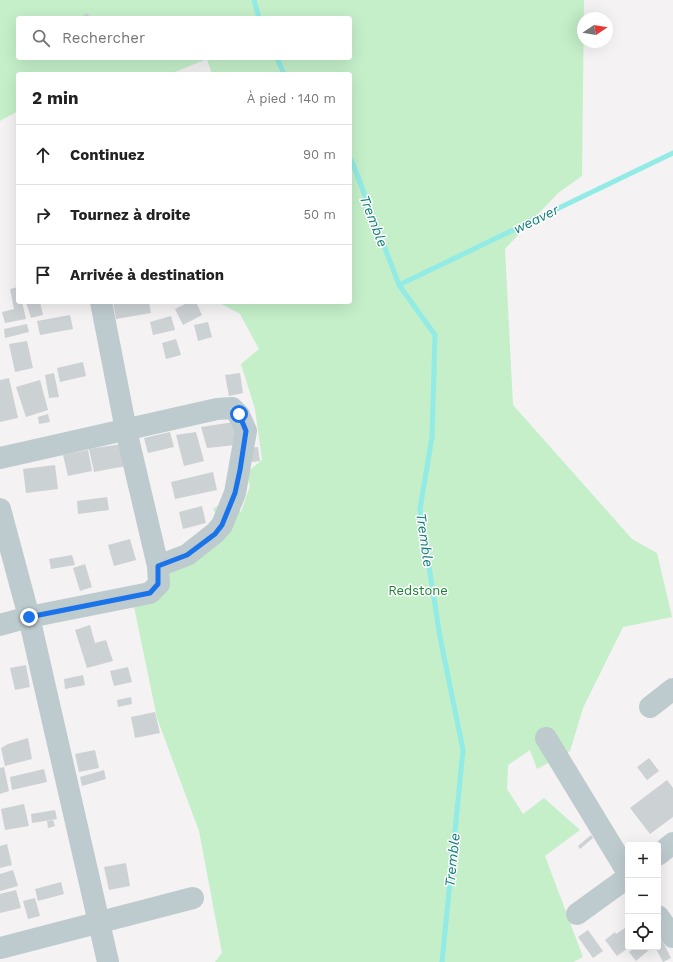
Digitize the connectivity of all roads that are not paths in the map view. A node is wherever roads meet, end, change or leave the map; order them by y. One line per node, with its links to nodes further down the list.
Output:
1 (101, 304): 2 (street)
2 (126, 430): 3 (street); 5 (street); 5 (street)
3 (0, 458)
4 (0, 509): 6 (street)
5 (158, 566): 6 (street)
6 (29, 617): 7 (street); 18 (street)
7 (0, 625)
8 (673, 689): 9 (street)
9 (650, 707)
10 (546, 738): 13 (street)
11 (673, 844): 12 (street)
12 (661, 853)
13 (625, 868)
14 (627, 878): 16 (street)
15 (193, 898): 18 (street)
16 (578, 914)
17 (661, 920): 19 (street)
18 (98, 922): 20 (street); 21 (street)
19 (673, 936)
20 (0, 948)
21 (108, 962)

